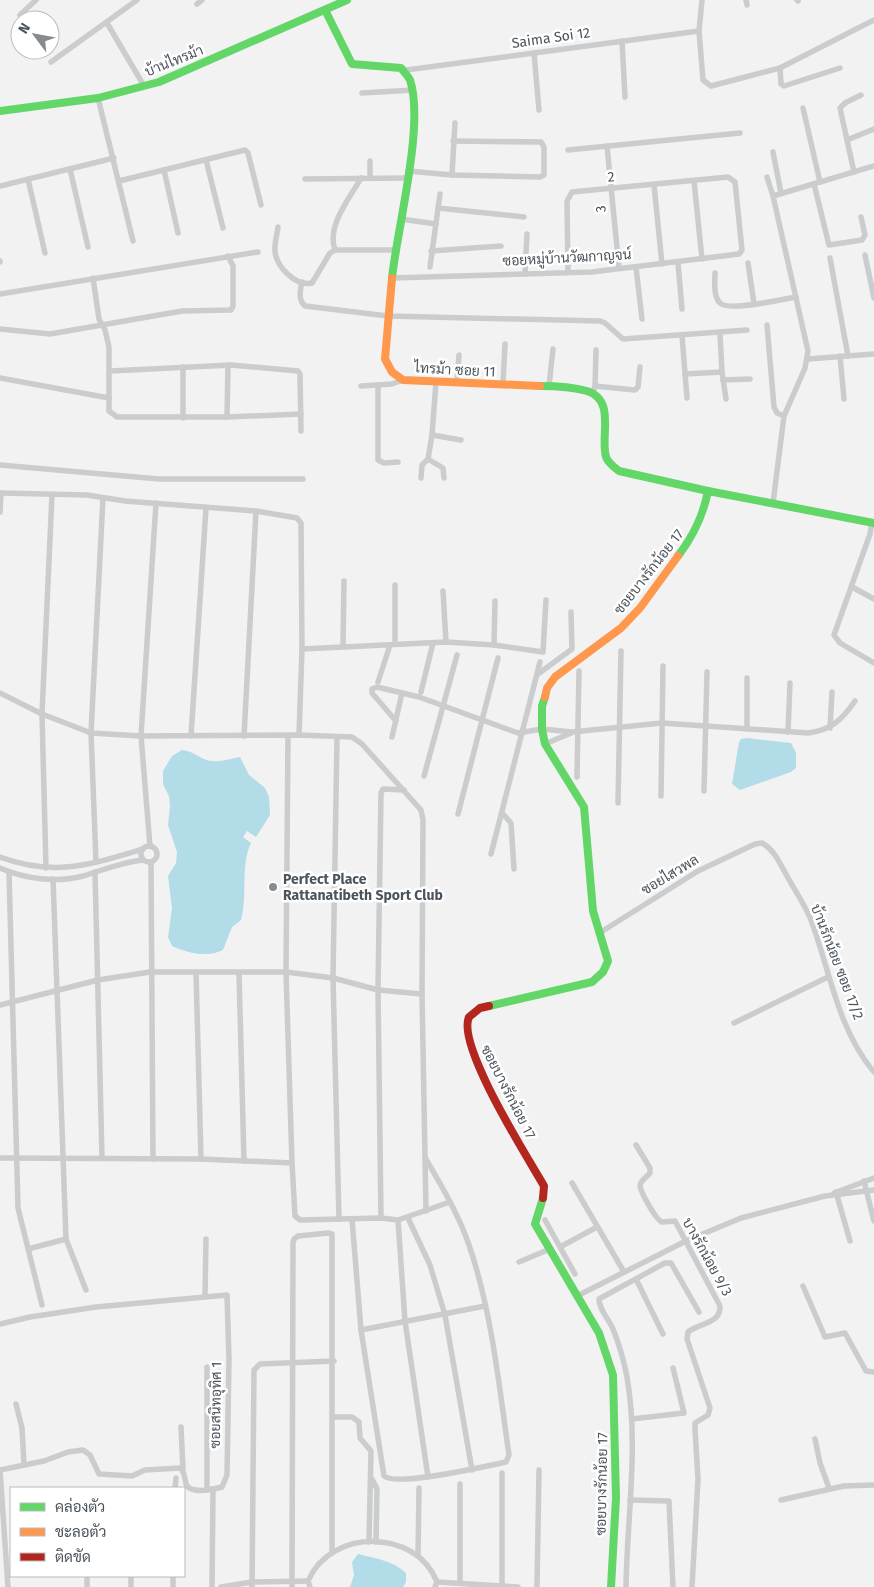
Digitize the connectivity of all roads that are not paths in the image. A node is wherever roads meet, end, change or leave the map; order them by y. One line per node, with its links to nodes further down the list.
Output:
1 (36, 0): 5 (street)
2 (137, 0): 8 (street)
3 (347, 0): 6 (street, บ้านไทรม้า)
4 (702, 0): 9 (street)
5 (25, 10)
6 (325, 10): 15 (street); 16 (street, บ้านไทรม้า)
7 (874, 20): 13 (street)
8 (107, 22): 12 (street); 16 (street)
9 (699, 31): 10 (street, Saima Soi 12); 13 (street)
10 (622, 41): 11 (street, Saima Soi 12); 20 (street)
11 (534, 53): 15 (street, Saima Soi 12); 23 (street)
12 (51, 62)
13 (780, 68): 14 (street)
14 (840, 68)
15 (406, 70): 17 (street, ไทรม้า ซอย 11)
16 (144, 86): 21 (street, บ้านไทรม้า)
17 (412, 90): 18 (street); 40 (street, ไทรม้า ซอย 11)
18 (362, 93)
19 (861, 95): 28 (street)
20 (626, 97)
21 (98, 98): 24 (street, บ้านไทรม้า); 33 (street)
22 (803, 108): 49 (street)
23 (539, 110)
24 (0, 111)
25 (455, 123): 29 (street)
26 (874, 130): 28 (street)
27 (740, 133): 30 (street)
28 (847, 140): 39 (street)
29 (453, 141): 41 (street); 41 (street)
30 (607, 146): 31 (street); 52 (street, 3)
31 (568, 150)
32 (773, 152): 53 (street)
33 (114, 158): 37 (street); 47 (street)
34 (206, 160): 38 (street); 56 (street); 63 (street)
35 (370, 161): 44 (street)
36 (874, 166): 39 (street)
37 (70, 169): 45 (street); 68 (street)
38 (164, 170): 47 (street); 64 (street)
39 (854, 172): 49 (street)
40 (408, 174): 41 (street); 44 (street); 60 (street, ไทรม้า ซอย 11)
41 (452, 175)
42 (766, 177): 55 (street)
43 (361, 178): 44 (street); 46 (street); 69 (street)
44 (370, 178)
45 (28, 179): 51 (street); 73 (street)
46 (305, 179)
47 (119, 181): 66 (street)
48 (694, 181): 50 (street, 2); 74 (street, 2); 78 (street)
49 (817, 183): 53 (street); 59 (street)
50 (654, 185): 52 (street, 2); 81 (street)
51 (0, 186)
52 (612, 190): 84 (street, 3); 85 (street, 2)
53 (781, 193): 55 (street)
54 (440, 194): 57 (street)
55 (773, 196): 92 (street)
56 (261, 205)
57 (438, 208): 58 (street); 61 (street)
58 (524, 217)
59 (861, 217)
60 (401, 219): 61 (street); 70 (street, ไทรม้า ซอย 11)
61 (436, 224): 71 (street)
62 (278, 227): 90 (street)
63 (223, 228)
64 (178, 233)
65 (527, 234): 87 (street)
66 (133, 241)
67 (501, 246): 71 (street)
68 (88, 247)
69 (335, 250): 70 (street); 90 (street)
70 (396, 250): 89 (street, ไทรม้า ซอย 11)
71 (431, 251): 82 (street)
72 (258, 252): 76 (street)
73 (45, 253)
74 (742, 253): 78 (street, ซอยหมู่บ้านวัฒกาญจน์)
75 (865, 255): 93 (street)
76 (228, 256): 88 (street); 98 (street)
77 (830, 258): 110 (street)
78 (702, 259): 79 (street, ซอยหมู่บ้านวัฒกาญจน์)
79 (678, 263): 81 (street, ซอยหมู่บ้านวัฒกาญจน์); 95 (street)
80 (748, 263): 94 (street)
81 (662, 264): 83 (street, ซอยหมู่บ้านวัฒกาญจน์)
82 (430, 267)
83 (636, 267): 84 (street, ซอยหมู่บ้านวัฒกาญจน์); 97 (street)
84 (619, 268): 85 (street, ซอยหมู่บ้านวัฒกาญจน์)
85 (568, 272): 87 (street, ซอยหมู่บ้านวัฒกาญจน์)
86 (715, 273): 94 (street)
87 (525, 274): 89 (street, ซอยหมู่บ้านวัฒกาญจน์)
88 (93, 278): 91 (street); 98 (street)
89 (392, 278): 96 (street, ไทรม้า ซอย 11)
90 (302, 282): 96 (street)
91 (0, 294)
92 (796, 297): 94 (street); 111 (street)
93 (874, 298)
94 (754, 304)
95 (682, 309)
96 (388, 316): 103 (street); 120 (street, ไทรม้า ซอย 11)
97 (642, 319)
98 (103, 325): 100 (street); 115 (street)
99 (767, 325): 135 (street)
100 (0, 329)
101 (747, 330): 102 (street)
102 (720, 334): 103 (street); 116 (street)
103 (682, 336): 117 (street)
104 (506, 344): 124 (street)
105 (553, 349): 127 (street)
106 (596, 350): 128 (street)
107 (874, 354): 110 (street)
108 (458, 355): 123 (street)
109 (840, 356): 110 (street); 111 (street); 133 (street)
110 (848, 356)
111 (808, 360): 135 (street)
112 (228, 365): 113 (street); 134 (street); 136 (street)
113 (183, 367): 115 (street); 137 (street)
114 (640, 367): 128 (street)
115 (110, 371): 130 (street)
116 (722, 372): 117 (street); 121 (street)
117 (685, 374): 131 (street)
118 (0, 378): 130 (street)
119 (750, 379): 121 (street)
120 (403, 380): 122 (street, ไทรม้า ซอย 11); 125 (street)
121 (723, 380): 132 (street)
122 (436, 382): 123 (street, ไทรม้า ซอย 11); 139 (street)
123 (457, 382): 124 (street, ไทรม้า ซอย 11)
124 (503, 384): 127 (street, ไทรม้า ซอย 11)
125 (378, 385): 126 (street); 142 (street)
126 (360, 386)
127 (549, 386): 129 (street, ไทรม้า ซอย 11)
128 (595, 386): 129 (street)
129 (593, 394): 147 (street)
130 (109, 398): 137 (street)
131 (687, 398)
132 (726, 398)
133 (844, 399)
134 (301, 414): 136 (street); 138 (street)
135 (784, 416): 152 (street)
136 (227, 417): 137 (street)
137 (183, 418)
138 (301, 431)
139 (432, 435): 140 (street); 141 (street)
140 (461, 440)
141 (428, 459): 145 (street); 146 (street)
142 (398, 462)
143 (0, 465): 144 (street)
144 (303, 478)
145 (421, 478)
146 (444, 478)
147 (708, 491): 152 (street); 196 (street, ซอยบางรักน้อย 17)
148 (0, 493): 149 (street); 155 (street)
149 (52, 495): 150 (street); 189 (street)
150 (103, 498): 151 (street); 200 (street)
151 (156, 503): 153 (street); 204 (street)
152 (773, 503): 156 (street)
153 (206, 508): 154 (street); 205 (street)
154 (256, 511): 170 (street); 206 (street)
155 (0, 512)
156 (873, 523): 159 (street)
157 (344, 581): 169 (street)
158 (395, 585): 167 (street)
159 (852, 587): 161 (street); 175 (street)
160 (443, 591): 166 (street)
161 (874, 599)
162 (546, 600): 168 (street)
163 (495, 601): 168 (street)
164 (572, 612): 179 (street)
165 (433, 642): 166 (street); 167 (street); 183 (street)
166 (446, 642): 168 (street)
167 (392, 644): 169 (street); 181 (street)
168 (494, 645)
169 (343, 646): 170 (street)
170 (302, 649): 203 (street)
171 (621, 651): 194 (street)
172 (457, 655): 188 (street)
173 (498, 658): 191 (street)
174 (540, 662): 179 (street)
175 (874, 663)
176 (663, 666): 192 (street)
177 (579, 671): 198 (street)
178 (707, 672): 193 (street)
179 (538, 674): 201 (street)
180 (747, 678): 197 (street)
181 (378, 682)
182 (790, 683): 199 (street)
183 (421, 692)
184 (832, 692): 195 (street)
185 (0, 693): 189 (street)
186 (402, 693): 188 (street); 190 (street); 190 (street)
187 (855, 701): 195 (street)
188 (444, 706): 191 (street); 210 (street)
189 (42, 714): 200 (street); 227 (street)
190 (396, 720): 207 (street)
191 (483, 722): 201 (street); 217 (street)
192 (662, 723): 193 (street); 194 (street); 214 (street)
193 (706, 725): 197 (street); 213 (street)
194 (620, 727): 198 (street); 215 (street)
195 (830, 728): 199 (street)
196 (542, 729): 198 (street); 201 (street); 209 (street, ซอยบางรักน้อย 17)
197 (747, 729): 199 (street)
198 (575, 731): 209 (street); 211 (street)
199 (788, 732)
200 (92, 733): 204 (street); 224 (street)
201 (523, 733): 216 (street)
202 (288, 735): 203 (street); 206 (street); 235 (street)
203 (298, 735): 208 (street)
204 (141, 736): 205 (street); 219 (street)
205 (191, 736): 206 (street)
206 (244, 736)
207 (392, 737)
208 (337, 738): 212 (street); 237 (street)
209 (545, 744): 232 (street, ซอยบางรักน้อย 17)
210 (424, 776)
211 (577, 776)
212 (404, 790): 240 (street); 242 (street)
213 (704, 791)
214 (661, 796)
215 (618, 802)
216 (502, 812): 221 (street); 228 (street)
217 (458, 814)
218 (755, 844): 232 (street, ซอยไสวพล); 238 (street, บ้านรักน้อย ซอย 17/2)
219 (150, 846): 220 (street); 225 (street)
220 (143, 849): 223 (street); 224 (street)
221 (491, 854)
222 (0, 857): 227 (street)
223 (143, 860): 225 (street); 230 (street)
224 (96, 862): 227 (street)
225 (151, 862): 233 (street)
226 (0, 868): 229 (street)
227 (46, 868)
228 (514, 869)
229 (9, 872): 231 (street); 243 (street)
230 (95, 872): 231 (street); 239 (street)
231 (53, 879): 241 (street)
232 (601, 932): 279 (street, ซอยบางรักน้อย 17)
233 (150, 972): 234 (street); 239 (street); 253 (street)
234 (196, 972): 236 (street); 254 (street)
235 (286, 972): 236 (street); 237 (street); 256 (street)
236 (239, 973): 255 (street)
237 (333, 978): 240 (street); 267 (street)
238 (828, 978): 245 (street); 246 (street, บ้านรักน้อย ซอย 17/2)
239 (98, 980): 241 (street); 251 (street)
240 (378, 990): 242 (street); 265 (street)
241 (56, 991): 243 (street); 250 (street)
242 (422, 994): 252 (street)
243 (12, 1003): 244 (street); 249 (street)
244 (0, 1005)
245 (734, 1023)
246 (874, 1072)
247 (636, 1145): 276 (street, บางรักน้อย 9/3)
248 (0, 1158): 249 (street)
249 (16, 1158): 250 (street); 278 (street)
250 (62, 1158): 251 (street); 273 (street)
251 (102, 1158): 253 (street)
252 (425, 1158): 263 (street); 264 (street)
253 (153, 1159): 254 (street)
254 (201, 1159): 255 (street)
255 (244, 1161): 256 (street)
256 (292, 1163): 267 (street)
257 (874, 1178): 258 (street)
258 (864, 1181): 261 (street); 262 (street)
259 (572, 1183): 272 (street)
260 (874, 1190): 261 (street)
261 (866, 1192): 262 (street); 271 (street)
262 (836, 1194): 275 (street); 276 (street)
263 (450, 1202): 264 (street); 289 (street)
264 (426, 1211): 266 (street)
265 (381, 1218): 268 (street); 269 (street)
266 (408, 1218): 269 (street); 291 (street)
267 (339, 1219): 268 (street)
268 (352, 1219): 294 (street)
269 (398, 1220): 292 (street)
270 (545, 1220): 277 (street)
271 (874, 1221)
272 (597, 1227): 277 (street); 281 (street)
273 (66, 1239): 278 (street); 285 (street)
274 (206, 1240): 286 (street)
275 (850, 1241)
276 (686, 1242): 281 (street); 343 (street, บางรักน้อย 9/3)
277 (560, 1247): 282 (street)
278 (28, 1249): 288 (street)
279 (550, 1249): 280 (street); 287 (street, ซอยบางรักน้อย 17)
280 (519, 1262)
281 (624, 1272): 287 (street)
282 (575, 1274)
283 (636, 1279): 290 (street); 295 (street); 303 (street)
284 (803, 1286): 300 (street)
285 (86, 1290)
286 (205, 1296): 293 (street, ซอยสนิทอุทิศ 1); 320 (street, ซอยสนิทอุทิศ 1)
287 (577, 1296): 340 (street, ซอยบางรักน้อย 17)
288 (42, 1305)
289 (485, 1306): 291 (street); 309 (street)
290 (698, 1312)
291 (445, 1315): 292 (street); 309 (street)
292 (404, 1321): 294 (street); 312 (street)
293 (0, 1324)
294 (361, 1330): 312 (street)
295 (663, 1334)
296 (294, 1362): 297 (street); 297 (street); 329 (street); 330 (street)
297 (334, 1362): 302 (street)
298 (207, 1367): 320 (street)
299 (673, 1368): 303 (street)
300 (874, 1372)
301 (16, 1404): 306 (street)
302 (333, 1417): 314 (street); 327 (street)
303 (632, 1419): 322 (street)
304 (182, 1427): 307 (street)
305 (815, 1439): 319 (street)
306 (24, 1464): 307 (street); 308 (street)
307 (182, 1469): 320 (street)
308 (0, 1470): 321 (street)
309 (472, 1470): 312 (street)
310 (539, 1470): 339 (street)
311 (502, 1473): 334 (street)
312 (428, 1477)
313 (176, 1478): 317 (street)
314 (372, 1479): 324 (street); 325 (street)
315 (460, 1484): 332 (street)
316 (874, 1486): 319 (street)
317 (175, 1487)
318 (419, 1488): 328 (street)
319 (829, 1488): 323 (street)
320 (210, 1490): 336 (street)
321 (1, 1495): 326 (street)
322 (630, 1500): 341 (street); 342 (street)
323 (782, 1500)
324 (369, 1542): 325 (street); 327 (street)
325 (376, 1542): 328 (street)
326 (8, 1543): 335 (street)
327 (332, 1551): 331 (street)
328 (418, 1554): 333 (street)
329 (252, 1584): 330 (street); 337 (street)
330 (292, 1584): 331 (street)
331 (309, 1584)
332 (462, 1584): 333 (street); 334 (street)
333 (436, 1585)
334 (502, 1586): 338 (street)
335 (8, 1587)
336 (212, 1587)
337 (221, 1587)
338 (518, 1587)
339 (537, 1587)
340 (611, 1587)
341 (626, 1587)
342 (673, 1587)
343 (692, 1587)

